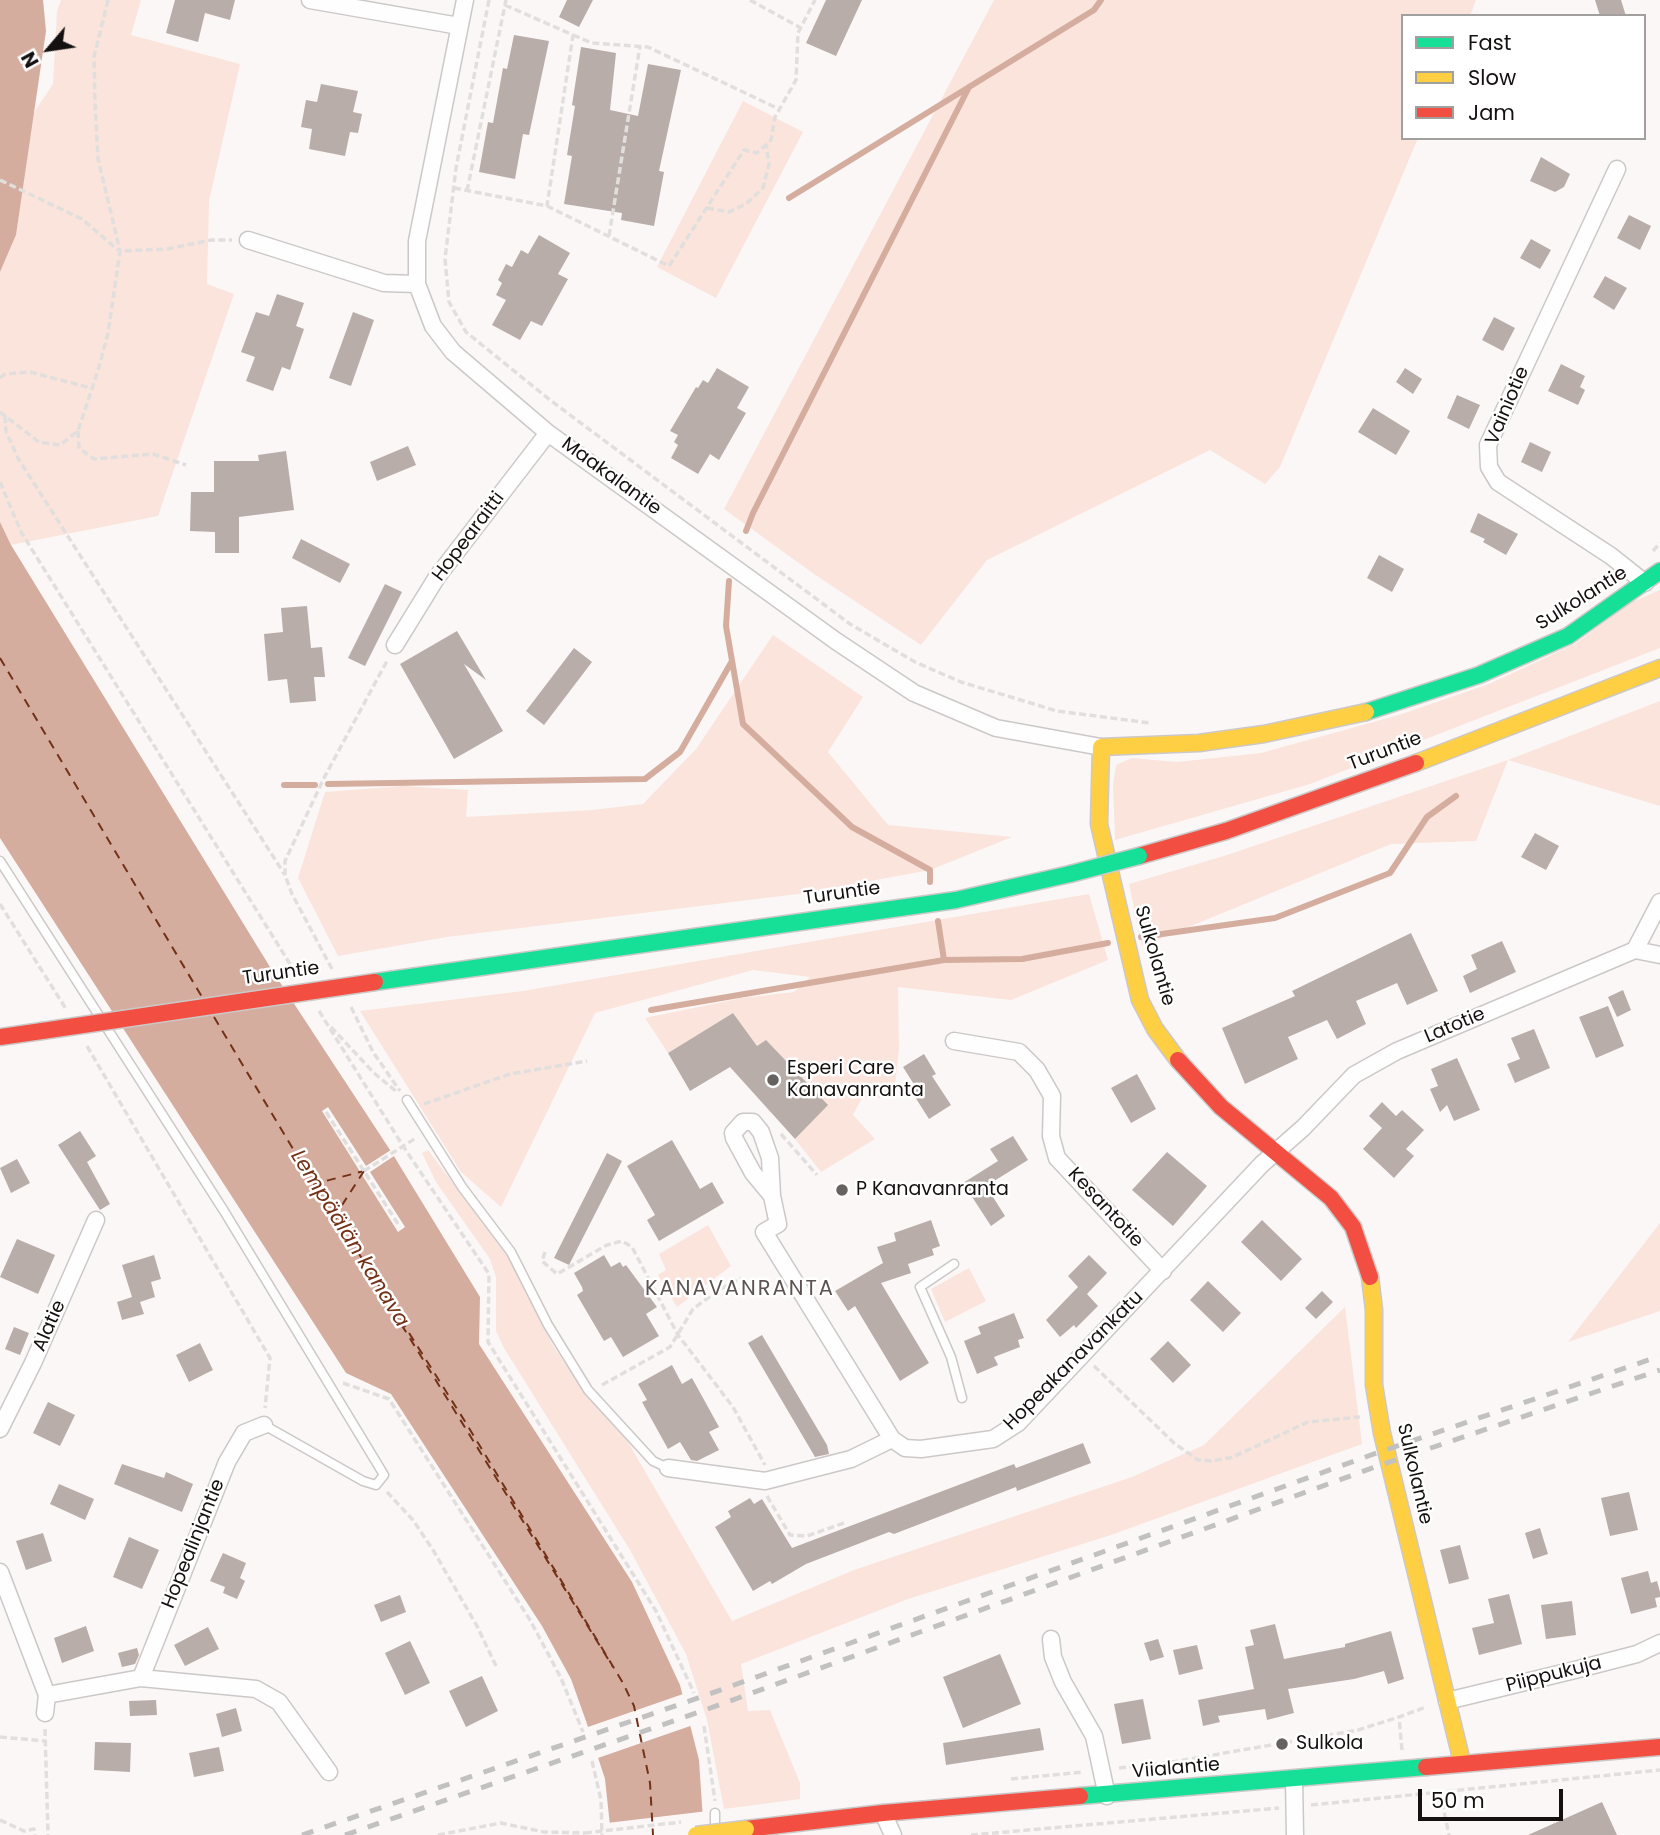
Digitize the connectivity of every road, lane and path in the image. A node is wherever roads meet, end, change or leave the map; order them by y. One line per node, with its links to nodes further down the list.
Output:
1 (108, 0): 22 (path)
2 (310, 0): 8 (street)
3 (465, 0): 8 (street, Maakalantie)
4 (489, 0): 16 (path)
5 (750, 0): 9 (path)
6 (815, 0): 9 (path)
7 (506, 3): 10 (path); 17 (path)
8 (458, 26): 23 (street, Maakalantie)
9 (801, 28): 12 (path)
10 (573, 35): 11 (path); 18 (path)
11 (640, 46): 12 (path); 20 (path)
12 (779, 108): 13 (path)
13 (766, 144): 19 (path); 19 (path)
14 (1616, 169): 33 (street, Vainiotie)
15 (0, 180): 22 (path)
16 (454, 188): 17 (path); 38 (path)
17 (467, 191): 18 (path)
18 (547, 206): 20 (path)
19 (707, 208): 20 (path)
20 (609, 236)
21 (248, 240): 22 (path); 23 (street)
22 (120, 251): 25 (path)
23 (417, 284): 29 (street, Maakalantie)
24 (0, 378): 25 (path)
25 (91, 389): 28 (path)
26 (0, 412): 27 (path)
27 (5, 416): 28 (path); 43 (path)
28 (78, 431): 30 (path)
29 (548, 433): 36 (street, Hopearaitti); 40 (street, Maakalantie)
30 (186, 465)
31 (0, 482): 49 (path)
32 (1660, 544): 33 (path)
33 (1630, 571): 35 (street, Vainiotie)
34 (1660, 571): 35 (main road, Sulkolantie)
35 (1645, 583): 41 (main road, Sulkolantie)
36 (395, 645): 43 (path)
37 (1660, 668): 52 (main road, Turuntie, bridge)
38 (1057, 711): 39 (path); 40 (path)
39 (1161, 724)
40 (1056, 739): 41 (street, Maakalantie)
41 (1101, 747): 60 (main road, Sulkolantie)
42 (0, 860): 72 (lane)
43 (285, 875): 48 (path)
44 (1660, 902): 46 (street)
45 (0, 904): 51 (path)
46 (1636, 950): 47 (street); 60 (street, Latotie)
47 (1660, 955)
48 (333, 971)
49 (297, 976)
50 (349, 1003): 56 (path)
51 (66, 1010)
52 (0, 1037)
53 (954, 1041): 68 (street, Kesantotie)
54 (89, 1051): 76 (path)
55 (587, 1061): 56 (path)
56 (409, 1104): 59 (path); 73 (lane)
57 (326, 1112): 61 (path)
58 (776, 1129): 62 (path)
59 (403, 1146): 61 (path); 88 (path)
60 (1277, 1152): 68 (street, Hopeakanavankatu); 91 (main road, Sulkolantie)
61 (364, 1171): 65 (path)
62 (817, 1175)
63 (772, 1196): 78 (street)
64 (96, 1220): 77 (street, Alatie)
65 (400, 1227)
66 (545, 1252): 70 (path)
67 (954, 1264): 74 (lane)
68 (1163, 1271): 78 (street, Hopeakanavankatu)
69 (741, 1278): 70 (path)
70 (678, 1335): 73 (path); 80 (path)
71 (1092, 1365): 75 (path)
72 (326, 1378): 81 (lane); 95 (path)
73 (590, 1392): 79 (lane)
74 (962, 1398)
75 (1365, 1417)
76 (264, 1425): 81 (lane); 87 (street, Hopealinjantie)
77 (0, 1429)
78 (892, 1439): 80 (street)
79 (668, 1468): 80 (street)
80 (766, 1480): 82 (path)
81 (376, 1485): 86 (path)
82 (844, 1523)
83 (0, 1572): 89 (street)
84 (1051, 1639): 102 (street)
85 (1660, 1643): 91 (street, Piippukuja)
86 (496, 1666)
87 (141, 1678): 89 (street); 104 (street)
88 (694, 1693)
89 (47, 1695): 92 (street)
90 (1429, 1698): 93 (path)
91 (1447, 1701): 100 (main road, Sulkolantie)
92 (45, 1713): 97 (path)
93 (1399, 1717): 101 (path); 102 (path)
94 (704, 1726): 110 (path)
95 (583, 1732)
96 (0, 1737): 97 (path)
97 (45, 1741): 117 (path)
98 (1660, 1747): 100 (main road, Viialantie)
99 (592, 1761): 119 (path)
100 (1462, 1762): 101 (main road, Viialantie)
101 (1404, 1769): 106 (main road, Viialantie)
102 (1103, 1770): 105 (path); 108 (street)
103 (1660, 1770): 107 (path)
104 (330, 1772)
105 (1009, 1779)
106 (1294, 1780): 108 (main road, Viialantie); 109 (street)
107 (1440, 1792): 109 (path); 124 (path)
108 (1107, 1796): 111 (main road, Viialantie)
109 (1295, 1807): 122 (path); 123 (street)
110 (715, 1813): 120 (lane)
111 (883, 1813): 114 (main road, Viialantie); 121 (street)
112 (0, 1821): 116 (path)
113 (693, 1828): 114 (main road, Viialantie, bridge); 115 (path, bridge)
114 (790, 1829)
115 (586, 1833): 118 (path)
116 (35, 1835)
117 (48, 1835)
118 (438, 1835)
119 (602, 1835)
120 (714, 1835)
121 (893, 1835)
122 (971, 1835)
123 (1294, 1835)
124 (1449, 1835)

